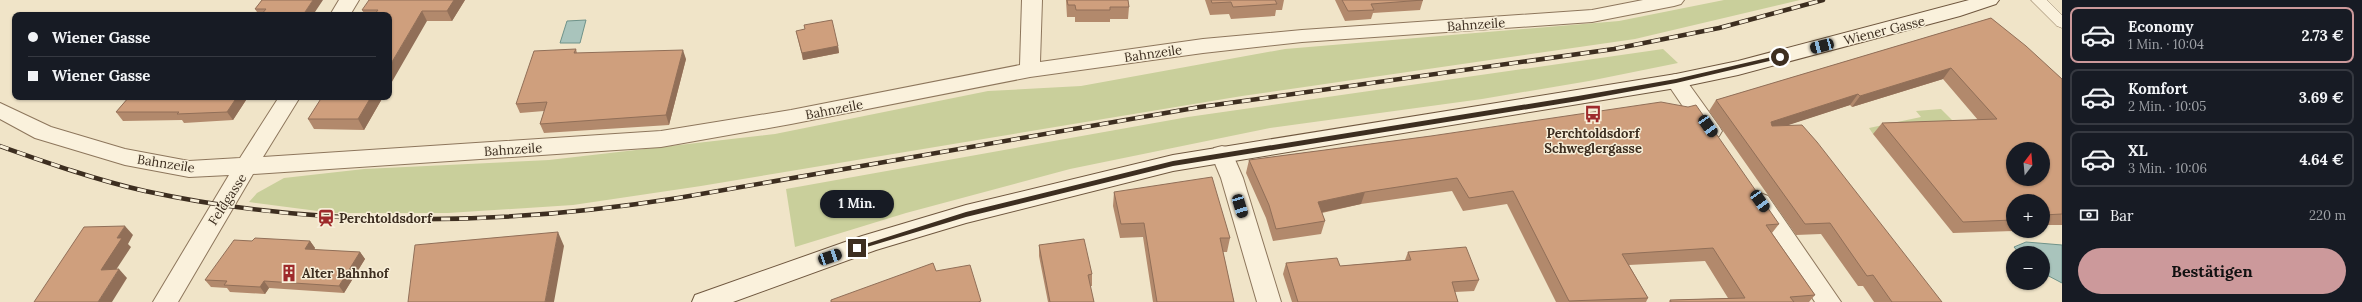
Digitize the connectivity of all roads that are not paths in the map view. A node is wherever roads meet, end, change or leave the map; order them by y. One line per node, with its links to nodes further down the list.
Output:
1 (349, 0): 7 (street)
2 (1032, 0): 9 (street)
3 (1674, 0): 6 (street, Bahnzeile)
4 (1989, 0): 10 (street, Wiener Gasse)
5 (2038, 0): 8 (lane)
6 (1626, 5): 9 (street, Bahnzeile)
7 (342, 12)
8 (2062, 23)
9 (1030, 70): 15 (street, Bahnzeile)
10 (1676, 81): 13 (street); 14 (street, Wiener Gasse)
11 (288, 100): 15 (street, Feldgasse)
12 (0, 110): 15 (street, Bahnzeile)
13 (1722, 146)
14 (1222, 154): 18 (street, Wiener Gasse); 19 (street)
15 (248, 166): 17 (street, Feldgasse)
16 (1748, 184): 20 (street)
17 (165, 302)
18 (704, 302)
19 (1269, 302)
20 (1829, 302)

